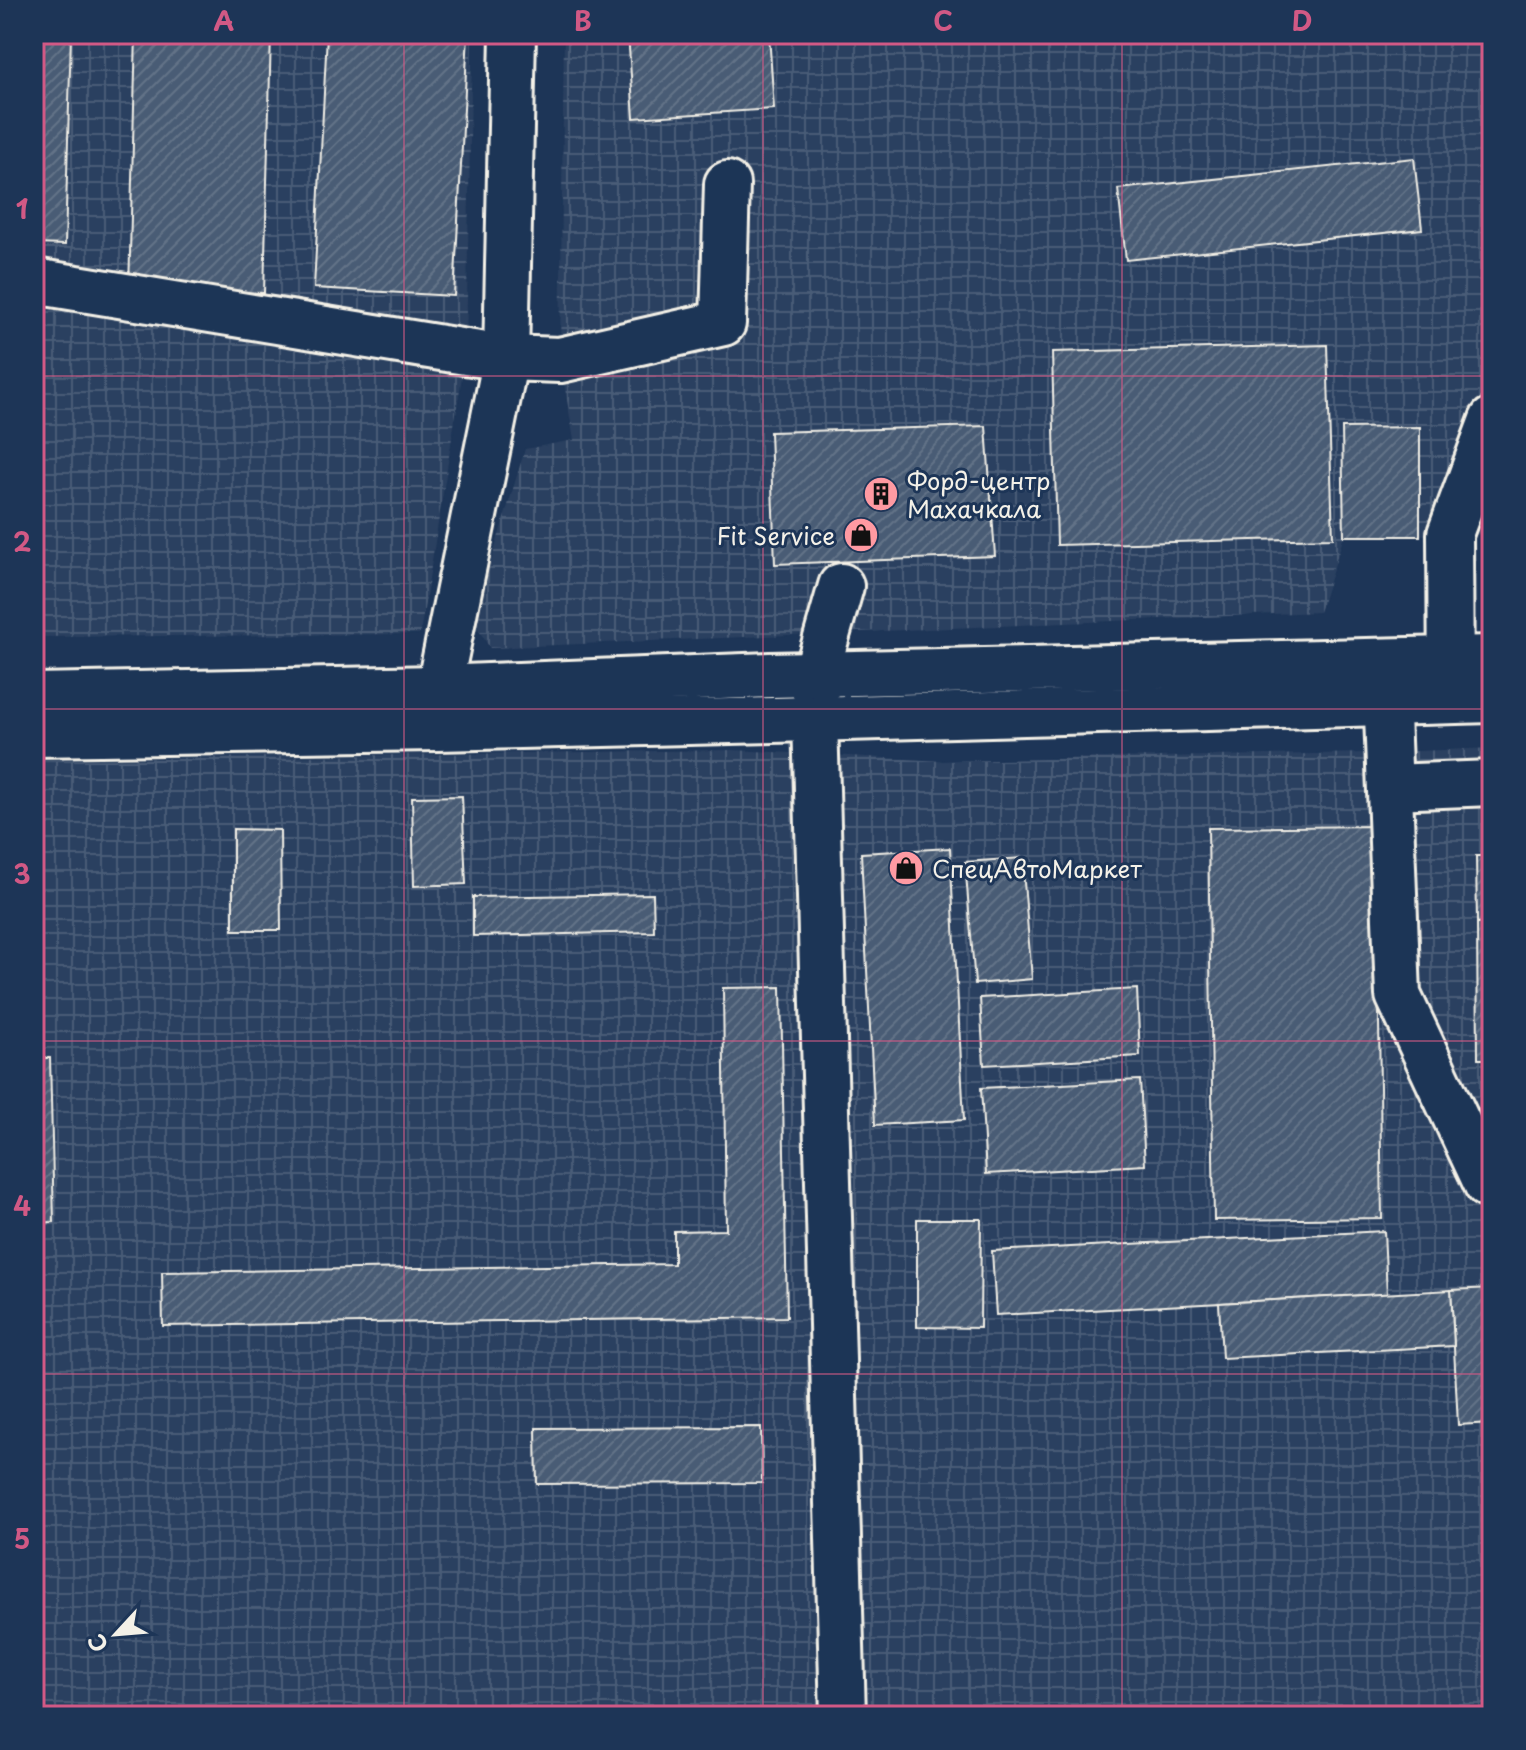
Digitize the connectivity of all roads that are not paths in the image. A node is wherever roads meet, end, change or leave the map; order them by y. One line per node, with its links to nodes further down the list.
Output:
1 (513, 34): 4 (main road)
2 (727, 184): 4 (main road)
3 (34, 281): 4 (main road)
4 (506, 358): 11 (main road)
5 (1492, 420): 8 (main road)
6 (841, 586): 7 (main road)
7 (816, 674): 9 (main road); 11 (main road); 12 (main road)
8 (1471, 680): 9 (main road)
9 (1386, 682): 12 (main road); 15 (main road)
10 (34, 696): 11 (main road)
11 (438, 708): 12 (main road); 13 (main road)
12 (815, 719): 17 (main road)
13 (34, 734)
14 (1492, 783): 15 (main road)
15 (1391, 787): 16 (main road)
16 (1492, 1186)
17 (843, 1716)

